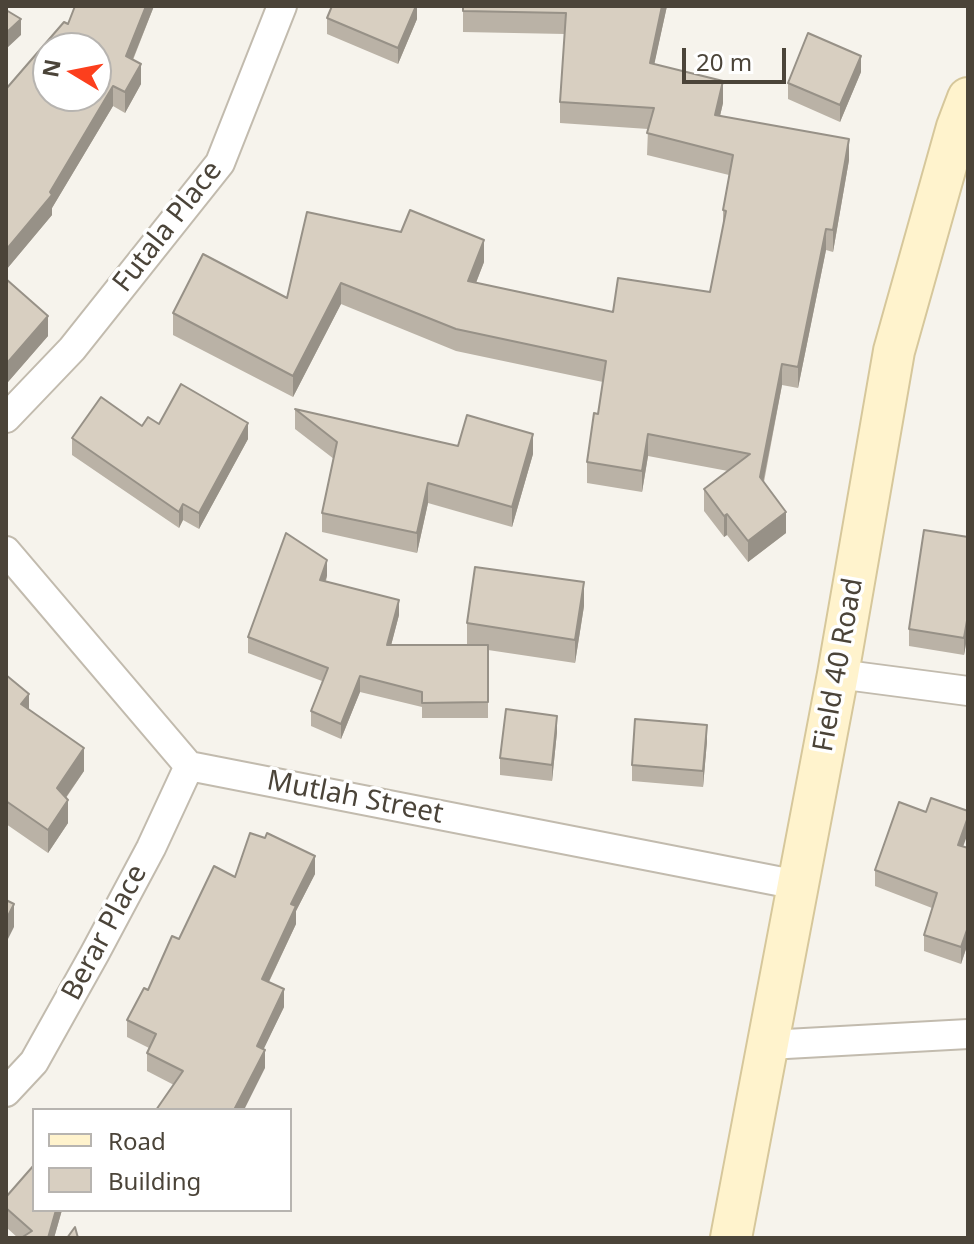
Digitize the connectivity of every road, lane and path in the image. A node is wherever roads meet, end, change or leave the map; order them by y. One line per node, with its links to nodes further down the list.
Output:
1 (282, 6): 3 (street, Futala Place)
2 (968, 98): 5 (street, Field 40 Road)
3 (6, 418)
4 (6, 551): 7 (street)
5 (838, 674): 6 (street); 8 (street, Field 40 Road)
6 (968, 691)
7 (189, 766): 8 (street, Mutlah Street); 11 (street, Berar Place)
8 (798, 885): 10 (street, Field 40 Road)
9 (968, 1034): 10 (street)
10 (768, 1045): 12 (street, Field 40 Road)
11 (6, 1092)
12 (731, 1238)

